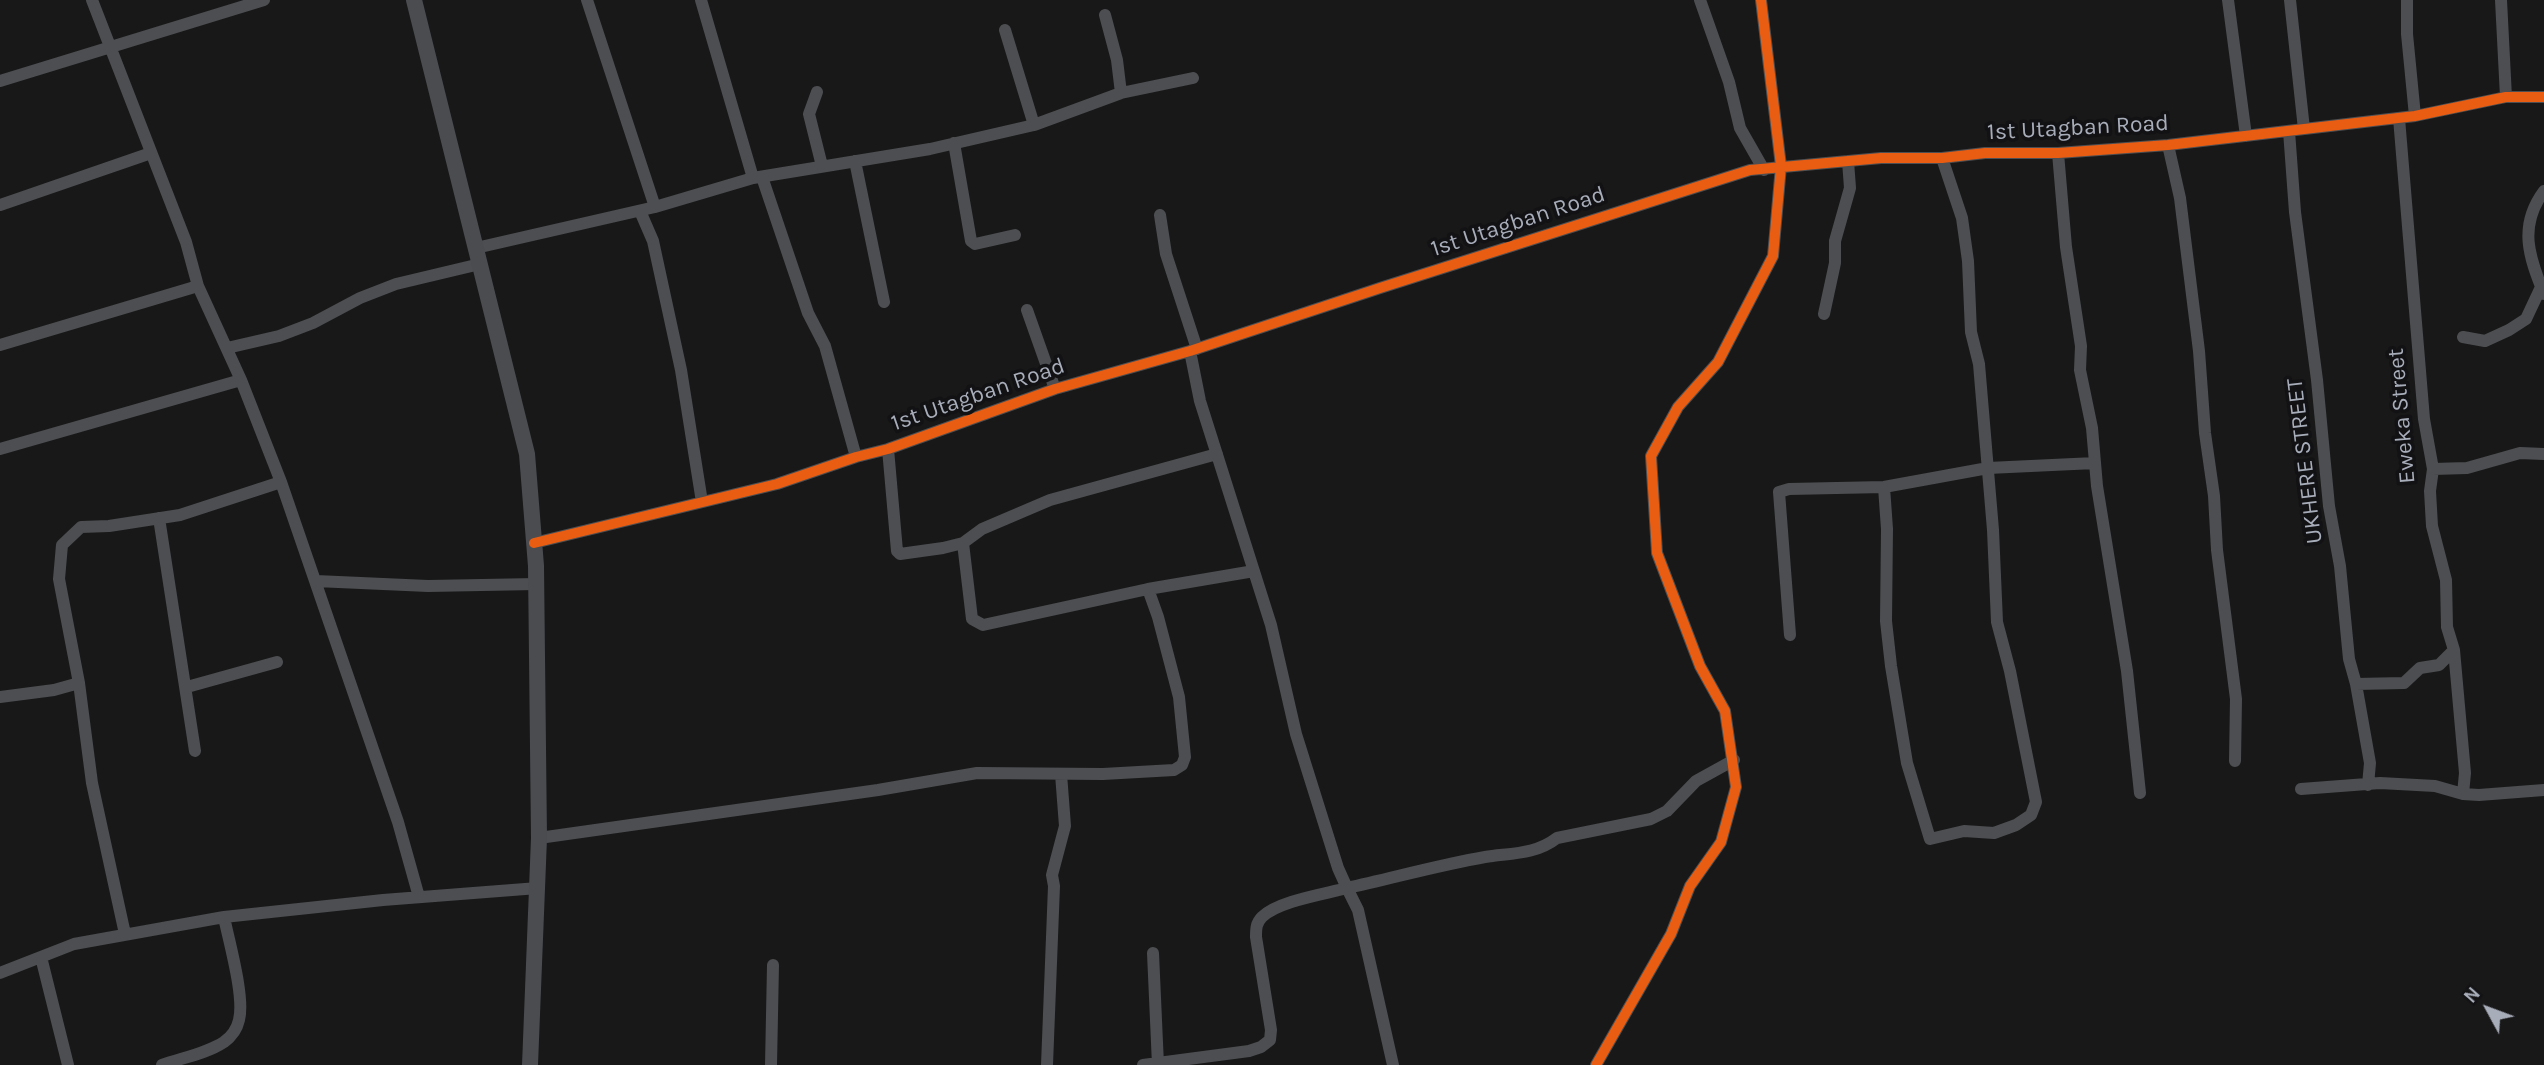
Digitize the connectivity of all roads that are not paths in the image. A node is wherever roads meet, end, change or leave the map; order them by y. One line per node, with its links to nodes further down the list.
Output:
1 (92, 0): 14 (street)
2 (264, 0): 14 (street)
3 (414, 0): 44 (main road)
4 (587, 0): 40 (street)
5 (701, 0): 37 (street)
6 (1700, 0): 36 (street)
7 (1760, 0): 35 (street)
8 (2228, 0): 26 (street)
9 (2290, 0): 24 (street)
10 (2407, 0): 21 (street)
11 (2501, 0): 19 (street)
12 (1105, 15): 18 (street)
13 (1005, 30): 23 (street)
14 (111, 47): 16 (street); 29 (street)
15 (1193, 78): 18 (street)
16 (0, 81)
17 (817, 92): 34 (street)
18 (1121, 93): 23 (street)
19 (2506, 97): 20 (street, 1st Utagban Road); 21 (street, 1st Utagban Road)
20 (2544, 97)
21 (2415, 116): 22 (street, 1st Utagban Road)
22 (2399, 118): 24 (street, 1st Utagban Road); 63 (street, Eweka Street)
23 (1034, 125): 27 (street)
24 (2304, 129): 25 (street, 1st Utagban Road)
25 (2289, 131): 26 (street, 1st Utagban Road); 78 (street, UKHERE STREET)
26 (2246, 136): 28 (street, 1st Utagban Road)
27 (954, 143): 32 (street); 43 (street)
28 (2168, 145): 30 (street, 1st Utagban Road); 83 (street)
29 (151, 153): 39 (street); 45 (street)
30 (2058, 153): 31 (street, 1st Utagban Road); 61 (street)
31 (1942, 158): 33 (street, 1st Utagban Road); 62 (street)
32 (855, 161): 34 (street); 47 (street)
33 (1849, 161): 35 (street, 1st Utagban Road); 49 (street)
34 (822, 166): 37 (street)
35 (1781, 166): 36 (street, 1st Utagban Road); 82 (street)
36 (1764, 170): 53 (street, 1st Utagban Road)
37 (758, 178): 40 (street); 60 (street)
38 (2544, 191): 46 (street)
39 (0, 205)
40 (655, 207): 41 (street)
41 (640, 211): 44 (street); 66 (street)
42 (1160, 215): 53 (street)
43 (1015, 235)
44 (478, 256): 52 (street); 68 (main road)
45 (198, 286): 51 (street); 52 (street)
46 (2543, 290): 50 (street)
47 (884, 302)
48 (1027, 310): 55 (street)
49 (1824, 314)
50 (2463, 337)
51 (0, 345)
52 (227, 348): 54 (street)
53 (1193, 350): 55 (street, 1st Utagban Road); 58 (street)
54 (242, 380): 56 (street); 64 (street)
55 (1055, 388): 57 (street, 1st Utagban Road)
56 (0, 449)
57 (888, 449): 60 (street, 1st Utagban Road); 69 (street)
58 (1217, 454): 69 (street); 70 (street)
59 (2544, 454): 63 (street)
60 (856, 457): 66 (street, 1st Utagban Road)
61 (2095, 463): 62 (street); 88 (street)
62 (1988, 468): 65 (street); 65 (street)
63 (2433, 469): 75 (street, Eweka Street)
64 (281, 482): 67 (street); 71 (street)
65 (1884, 487): 74 (street)
66 (702, 502): 68 (street, 1st Utagban Road)
67 (159, 518): 77 (street); 79 (street)
68 (534, 543): 72 (main road)
69 (963, 543): 73 (street)
70 (1254, 571): 73 (street); 92 (street)
71 (316, 581): 72 (street); 93 (street)
72 (536, 584): 90 (main road)
73 (1148, 589): 84 (street)
74 (1790, 635)
75 (2454, 650): 78 (street); 89 (street, Eweka Street)
76 (276, 662): 79 (street)
77 (79, 683): 80 (street); 95 (street)
78 (2356, 684): 85 (street, UKHERE STREET)
79 (187, 687): 81 (street)
80 (0, 697)
81 (195, 751)
82 (1734, 760): 92 (street); 108 (street)
83 (2235, 761)
84 (1061, 774): 90 (street); 105 (street)
85 (2368, 785): 86 (street); 89 (street)
86 (2301, 789)
87 (2544, 790): 89 (street)
88 (2140, 793)
89 (2463, 793)
90 (539, 838): 91 (main road)
91 (538, 888): 93 (street); 103 (main road)
92 (1347, 888): 100 (street); 107 (street)
93 (419, 897): 94 (street)
94 (224, 917): 95 (street); 102 (street)
95 (125, 934): 97 (street)
96 (1153, 953): 100 (street)
97 (41, 957): 99 (street); 101 (street)
98 (773, 965): 104 (street)
99 (0, 973)
100 (1158, 1064): 106 (street)
101 (68, 1065)
102 (162, 1065)
103 (530, 1065)
104 (771, 1065)
105 (1047, 1065)
106 (1143, 1065)
107 (1394, 1065)
108 (1596, 1065)

